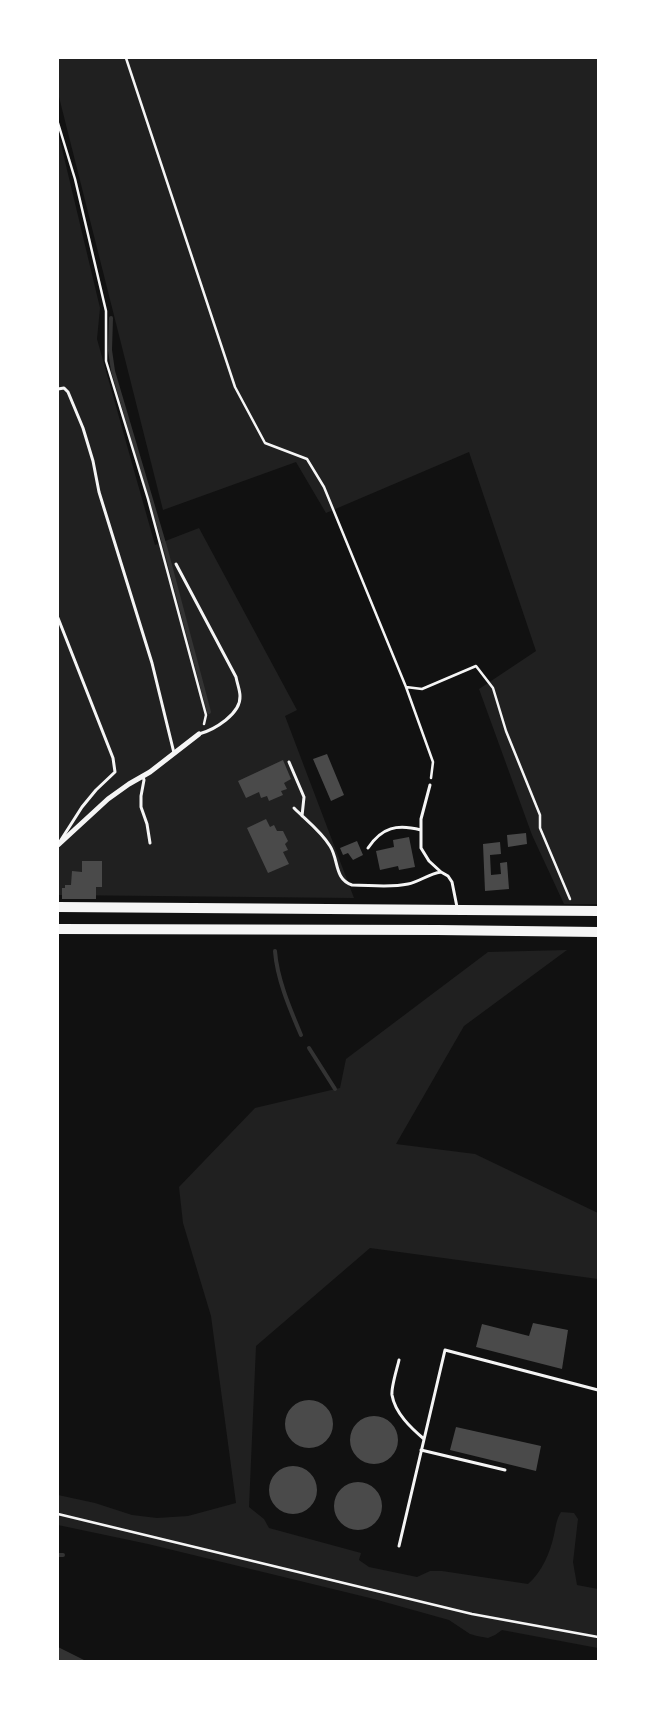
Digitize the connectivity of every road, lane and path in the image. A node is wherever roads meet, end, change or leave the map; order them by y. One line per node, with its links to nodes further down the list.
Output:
1 (126, 58): 6 (path)
2 (58, 123): 7 (path)
3 (58, 389): 8 (lane)
4 (176, 564): 7 (lane)
5 (58, 618): 15 (lane)
6 (406, 687): 11 (path); 19 (path)
7 (199, 734): 8 (street)
8 (174, 753): 10 (street)
9 (289, 762): 13 (lane)
10 (143, 777): 15 (street); 16 (lane)
11 (430, 785): 14 (lane)
12 (294, 808): 13 (lane)
13 (302, 816): 18 (lane)
14 (421, 830): 17 (lane); 18 (lane)
15 (58, 843)
16 (150, 843)
17 (368, 848)
18 (440, 872): 21 (lane)
19 (570, 901)
20 (58, 907): 21 (main road)
21 (458, 911): 22 (main road)
22 (598, 911)
23 (58, 929): 24 (main road)
24 (598, 932)
25 (399, 1360): 27 (lane)
26 (598, 1390): 27 (lane)
27 (424, 1439): 28 (lane)
28 (421, 1450): 29 (lane); 31 (lane)
29 (505, 1470)
30 (58, 1514): 32 (path)
31 (398, 1546)
32 (598, 1637)

